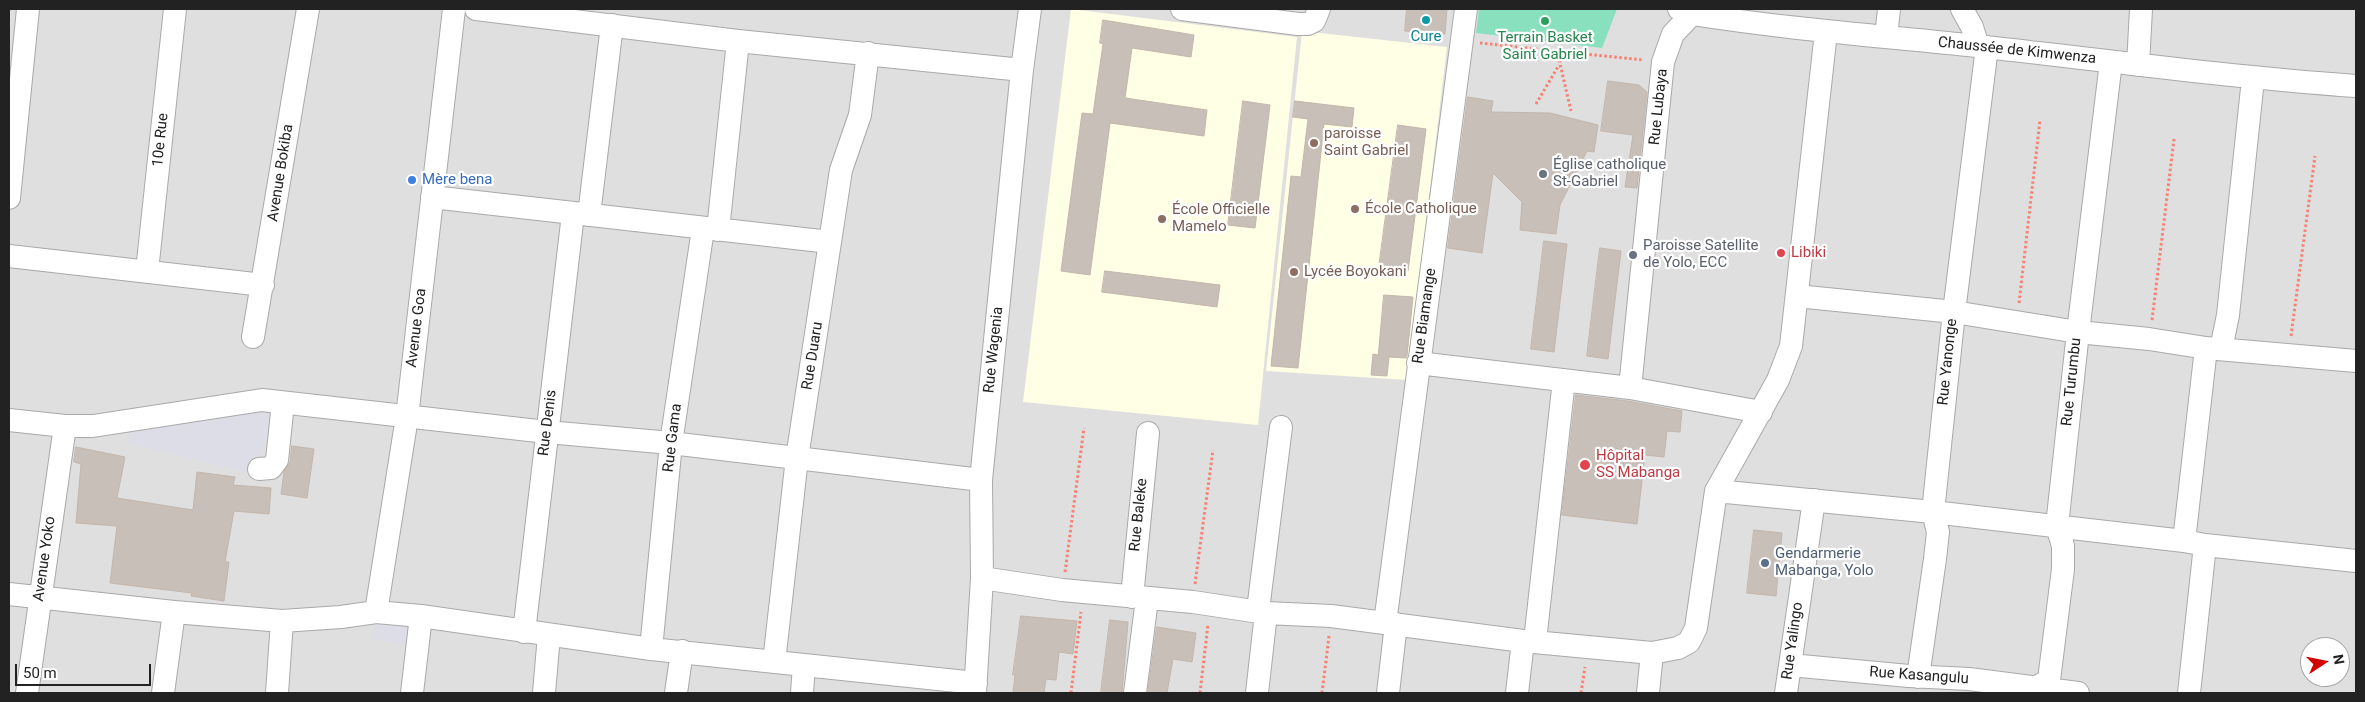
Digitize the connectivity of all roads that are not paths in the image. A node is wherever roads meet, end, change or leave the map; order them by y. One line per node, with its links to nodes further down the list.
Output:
1 (28, 9): 26 (street)
2 (175, 9): 31 (street, 10e Rue)
3 (308, 9): 32 (street, Avenue Bokiba)
4 (454, 9): 25 (street, Avenue Goa)
5 (476, 9): 14 (street)
6 (1030, 9): 22 (street, Rue Wagenia)
7 (1182, 9): 8 (street)
8 (1319, 9)
9 (1466, 9): 39 (street, Rue Biamange)
10 (1889, 9): 16 (street)
11 (1962, 9): 18 (street)
12 (2141, 9): 21 (street)
13 (1688, 11): 15 (street, Chaussée de Kimwenza); 41 (street, Rue Lubaya)
14 (612, 25): 17 (street); 27 (street, Rue Denis)
15 (1826, 32): 16 (street, Chaussée de Kimwenza); 33 (street)
16 (1886, 37): 18 (street, Chaussée de Kimwenza)
17 (738, 41): 19 (street); 28 (street, Rue Gama)
18 (1982, 47): 20 (street, Chaussée de Kimwenza); 34 (street, Rue Yanonge)
19 (868, 53): 22 (street); 29 (street, Rue Duaru)
20 (2111, 62): 21 (street, Chaussée de Kimwenza); 35 (street, Rue Turumbu)
21 (2138, 65): 23 (street, Chaussée de Kimwenza)
22 (1022, 70): 53 (street, Rue Wagenia)
23 (2253, 79): 24 (street, Chaussée de Kimwenza); 37 (street)
24 (2356, 86)
25 (432, 197): 27 (street); 44 (street, Avenue Goa)
26 (9, 198)
27 (581, 215): 28 (street); 48 (street, Rue Denis)
28 (710, 229): 29 (street); 50 (street, Rue Gama)
29 (830, 242): 51 (street, Rue Duaru)
30 (9, 256): 31 (street)
31 (147, 271): 32 (street)
32 (263, 285): 36 (street, Avenue Bokiba)
33 (1797, 296): 34 (street); 43 (street)
34 (1954, 312): 35 (street); 56 (street, Rue Yanonge)
35 (2078, 332): 37 (street); 57 (street, Rue Turumbu)
36 (253, 337)
37 (2214, 348): 38 (street); 58 (street)
38 (2356, 361)
39 (1418, 363): 40 (street); 69 (street, Rue Biamange)
40 (1564, 380): 41 (street); 72 (street)
41 (1630, 388): 43 (street)
42 (283, 403): 44 (street); 46 (street); 52 (street)
43 (1761, 412): 54 (street)
44 (407, 417): 48 (street); 65 (street, Avenue Goa)
45 (9, 420): 46 (street)
46 (65, 426): 62 (street, Avenue Yoko)
47 (1281, 427): 66 (street)
48 (547, 432): 50 (street); 70 (street, Rue Denis)
49 (1148, 434): 63 (street, Rue Baleke)
50 (671, 443): 51 (street); 73 (street, Rue Gama)
51 (798, 458): 53 (street); 76 (street, Rue Duaru)
52 (259, 469)
53 (981, 480): 60 (street, Rue Wagenia)
54 (1716, 491): 55 (street); 75 (street)
55 (1814, 500): 56 (street); 78 (street, Rue Yalingo)
56 (1933, 512): 57 (street); 79 (street, Rue Yanonge)
57 (2057, 526): 58 (street); 81 (street, Rue Turumbu)
58 (2195, 543): 59 (street); 96 (street)
59 (2356, 561)
60 (982, 578): 63 (street); 80 (street, Rue Wagenia)
61 (9, 594): 62 (street)
62 (39, 597): 64 (street); 82 (street, Avenue Yoko)
63 (1139, 598): 66 (street); 89 (street, Rue Baleke)
64 (174, 612): 68 (street); 83 (street)
65 (376, 612): 67 (street); 68 (street)
66 (1262, 612): 69 (street); 90 (street)
67 (421, 616): 70 (street); 85 (street)
68 (282, 621): 84 (street)
69 (1390, 623): 72 (street); 91 (street, Rue Biamange)
70 (524, 632): 71 (street)
71 (549, 635): 73 (street); 86 (street)
72 (1529, 641): 75 (street); 92 (street)
73 (651, 648): 74 (street)
74 (682, 651): 76 (street); 87 (street)
75 (1652, 653): 93 (street)
76 (774, 662): 77 (street)
77 (804, 665): 80 (street); 88 (street)
78 (1790, 665): 79 (street, Rue Kasangulu); 94 (street, Rue Yalingo)
79 (1911, 682): 81 (street, Rue Kasangulu)
80 (975, 688)
81 (2035, 691): 95 (street, Rue Kasangulu)
82 (27, 693)
83 (163, 693)
84 (278, 693)
85 (412, 693)
86 (544, 693)
87 (676, 693)
88 (802, 693)
89 (1135, 693)
90 (1257, 693)
91 (1388, 693)
92 (1517, 693)
93 (1648, 693)
94 (1786, 693)
95 (2078, 693)
96 (2189, 693)

